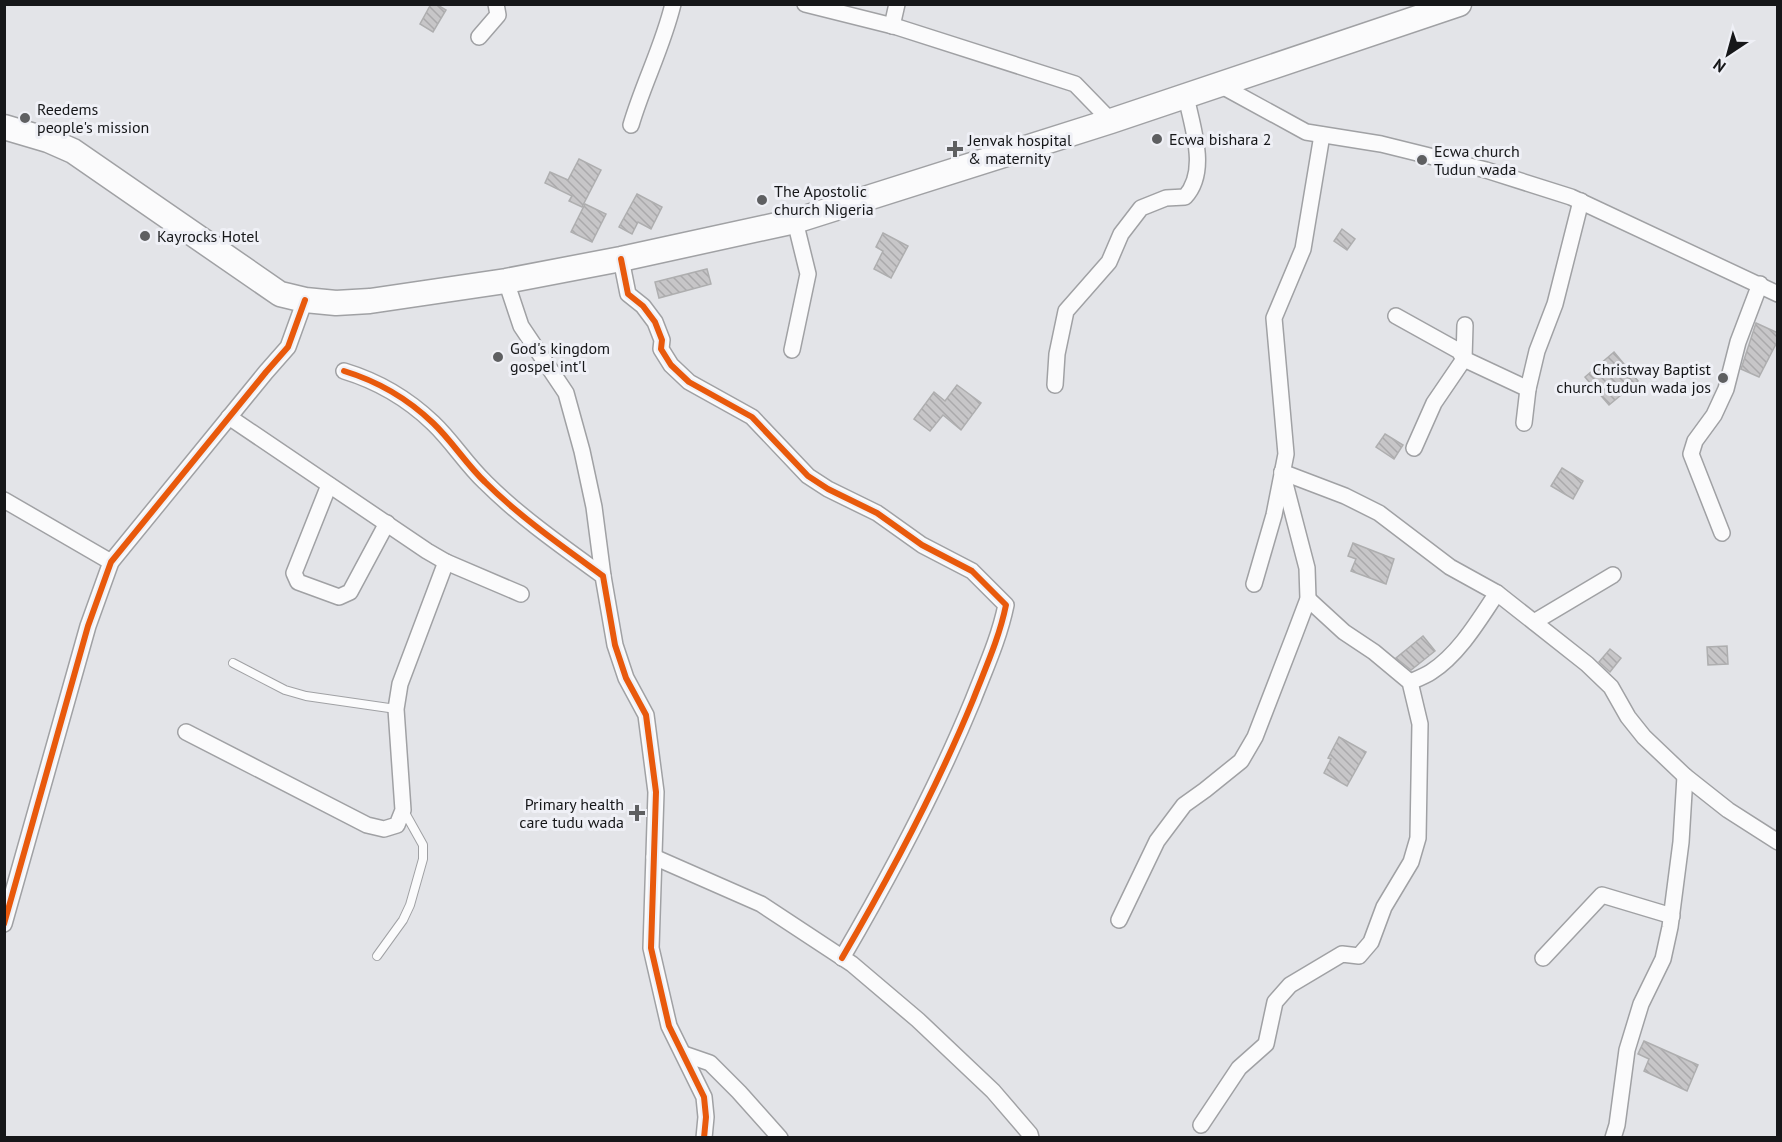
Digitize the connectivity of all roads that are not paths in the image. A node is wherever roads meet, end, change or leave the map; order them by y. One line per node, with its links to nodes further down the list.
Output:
1 (496, 4): 7 (street)
2 (673, 4): 11 (street)
3 (805, 4): 6 (street)
4 (897, 4): 6 (street)
5 (1459, 4): 8 (main road)
6 (892, 26): 10 (street)
7 (479, 37)
8 (1220, 85): 9 (main road); 13 (street)
9 (1186, 96): 10 (main road); 26 (street)
10 (1111, 121): 15 (main road)
11 (631, 125)
12 (4, 127): 20 (main road)
13 (1322, 135): 14 (street); 31 (street)
14 (1581, 201): 18 (street); 27 (street)
15 (795, 221): 16 (main road); 23 (street)
16 (621, 260): 17 (main road); 57 (street)
17 (506, 281): 20 (main road); 39 (street)
18 (1760, 285): 19 (street); 35 (street)
19 (1778, 294)
20 (305, 300): 28 (street)
21 (1396, 316): 24 (street)
22 (1465, 325): 24 (street)
23 (792, 350)
24 (1464, 359): 27 (street); 30 (street)
25 (344, 371): 39 (street)
26 (1055, 385)
27 (1528, 389): 29 (street)
28 (230, 417): 32 (street); 36 (street)
29 (1524, 423)
30 (1414, 448)
31 (1282, 472): 40 (street); 41 (street); 43 (street)
32 (329, 485): 34 (street); 34 (street)
33 (4, 500): 36 (street)
34 (387, 523): 37 (street)
35 (1722, 532)
36 (111, 562): 55 (street)
37 (446, 562): 42 (street); 47 (street)
38 (1613, 574): 44 (street)
39 (603, 576): 52 (street)
40 (1254, 584)
41 (1497, 593): 44 (street); 46 (street)
42 (520, 594)
43 (1308, 599): 46 (street); 54 (street)
44 (1534, 622): 49 (street)
45 (233, 663): 47 (lane)
46 (1410, 682): 60 (street)
47 (396, 709): 50 (street)
48 (186, 732): 50 (street)
49 (1685, 776): 51 (street); 53 (street)
50 (403, 810): 56 (lane)
51 (1778, 842)
52 (654, 857): 57 (street); 59 (street)
53 (1672, 916): 58 (street); 64 (street)
54 (1119, 921)
55 (4, 924)
56 (377, 956)
57 (842, 958): 63 (street)
58 (1543, 958)
59 (684, 1054): 61 (street); 62 (street)
60 (1201, 1125)
61 (704, 1137)
62 (780, 1137)
63 (1030, 1137)
64 (1613, 1137)

